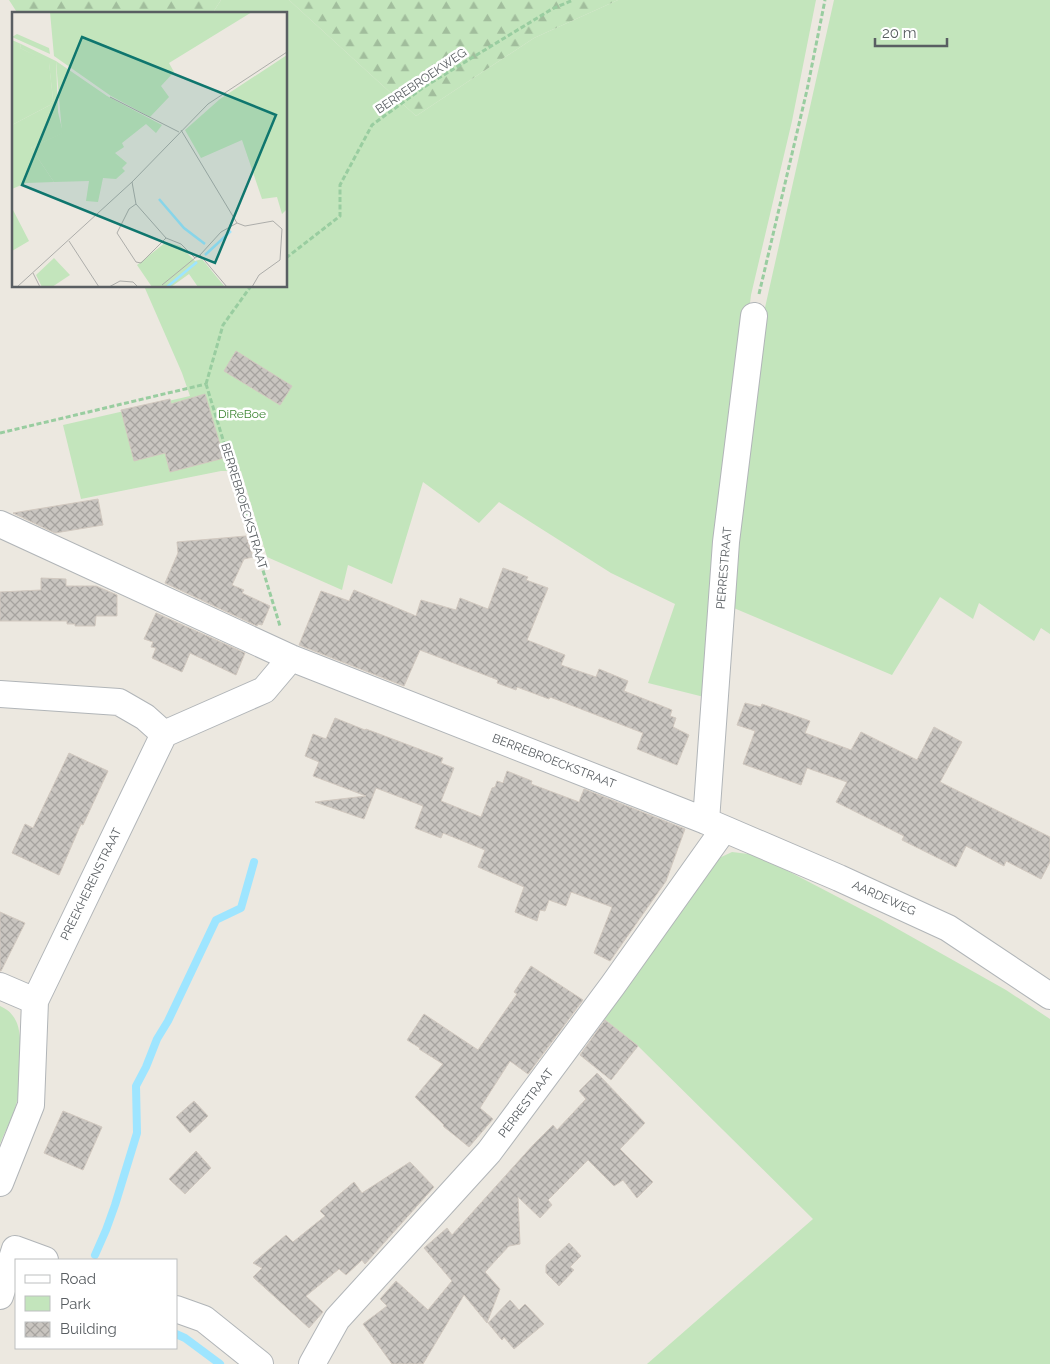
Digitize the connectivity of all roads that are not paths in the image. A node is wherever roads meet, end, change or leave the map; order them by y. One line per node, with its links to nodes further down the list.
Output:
1 (754, 316): 6 (street, PERRESTRAAT)
2 (0, 524): 3 (street, BERREBROECKSTRAAT)
3 (291, 658): 5 (street); 6 (street, BERREBROECKSTRAAT)
4 (0, 694): 5 (street)
5 (164, 734): 9 (street, PREEKHERENSTRAAT)
6 (715, 825): 8 (street, AARDEWEG); 16 (street, PERRESTRAAT)
7 (0, 986): 9 (street)
8 (1050, 996)
9 (34, 1001): 10 (street, PREEKHERENSTRAAT)
10 (0, 1183)
11 (8, 1244): 12 (street); 13 (street)
12 (44, 1259)
13 (0, 1296)
14 (178, 1310): 15 (street)
15 (260, 1364)
16 (312, 1364)

